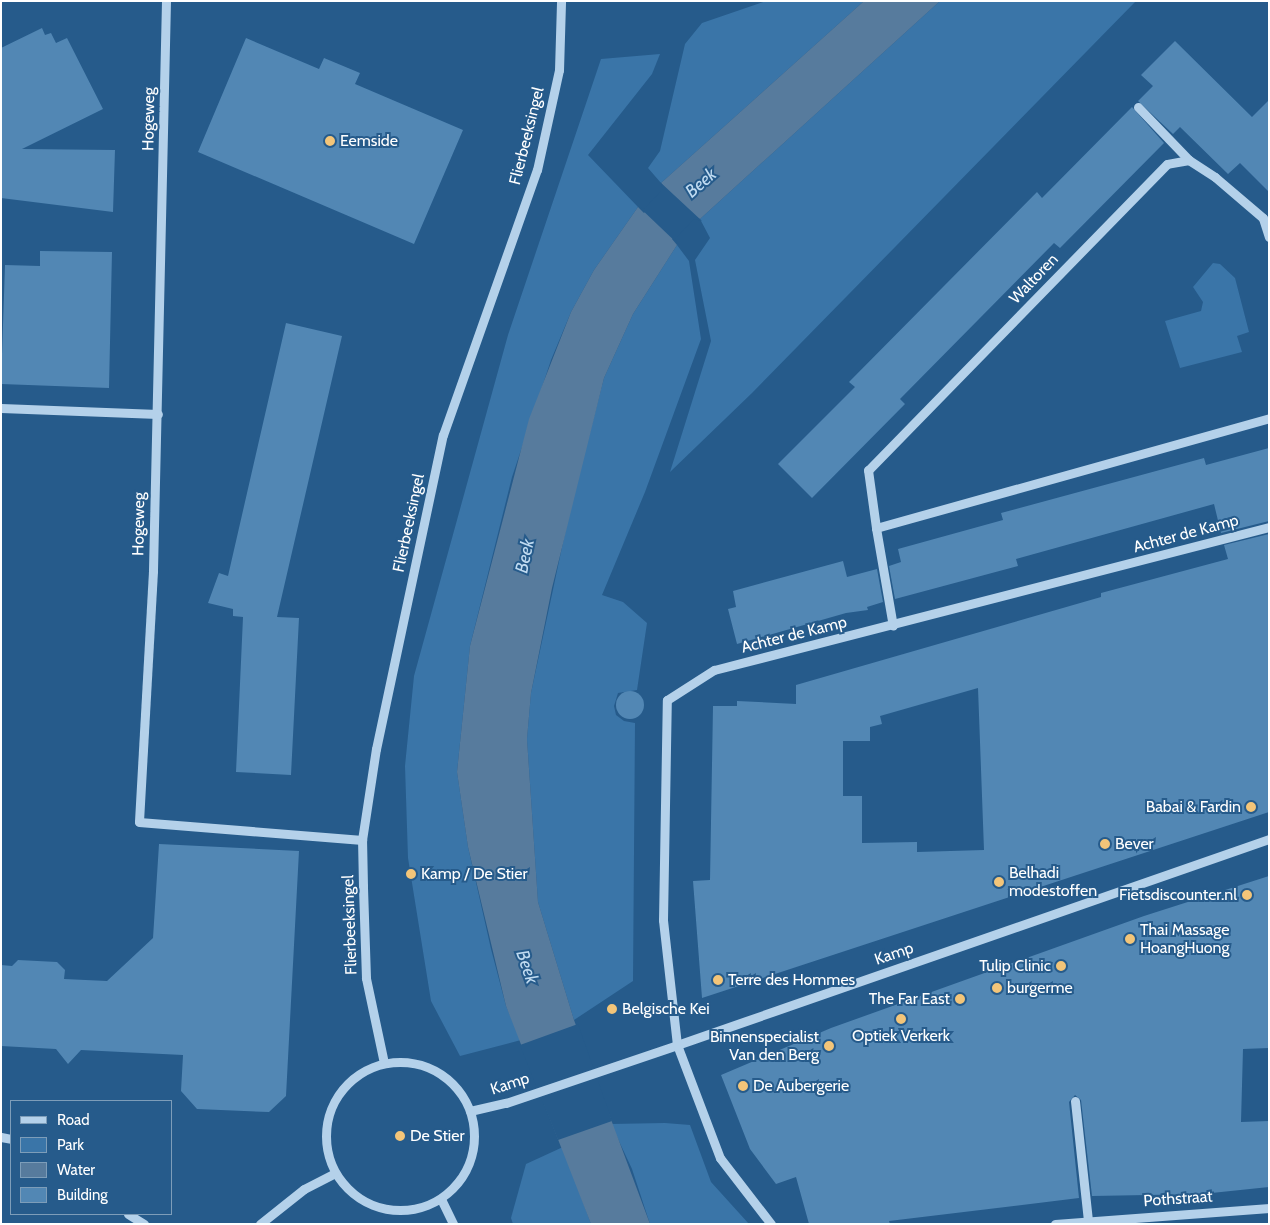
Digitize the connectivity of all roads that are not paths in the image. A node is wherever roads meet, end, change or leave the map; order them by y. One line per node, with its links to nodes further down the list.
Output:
1 (166, 1): 7 (street, Hogeweg)
2 (561, 1): 13 (street, Flierbeeksingel)
3 (1138, 107): 4 (street)
4 (1189, 160): 5 (street); 10 (street, Waltoren)
5 (1269, 237)
6 (1, 408): 7 (street)
7 (158, 414): 13 (street, Hogeweg)
8 (1269, 418): 10 (street)
9 (1269, 527): 11 (street, Achter de Kamp)
10 (876, 528): 11 (street, Waltoren)
11 (893, 626): 14 (street, Achter de Kamp)
12 (1269, 839): 14 (street, Kamp)
13 (362, 840): 15 (street, Flierbeeksingel)
14 (676, 1045): 17 (street, Kamp); 27 (street)
15 (384, 1063): 17 (street); 18 (street)
16 (1075, 1101): 23 (street)
17 (470, 1111): 19 (street)
18 (334, 1173): 19 (street); 25 (street)
19 (441, 1199): 26 (street)
20 (1269, 1208): 21 (street, Pothstraat)
21 (1182, 1214): 23 (street, Pothstraat); 29 (street)
22 (130, 1215): 24 (street)
23 (1088, 1220): 28 (street, Pothstraat)
24 (144, 1224)
25 (260, 1224)
26 (453, 1224)
27 (771, 1224)
28 (1055, 1224)
29 (1182, 1224)

